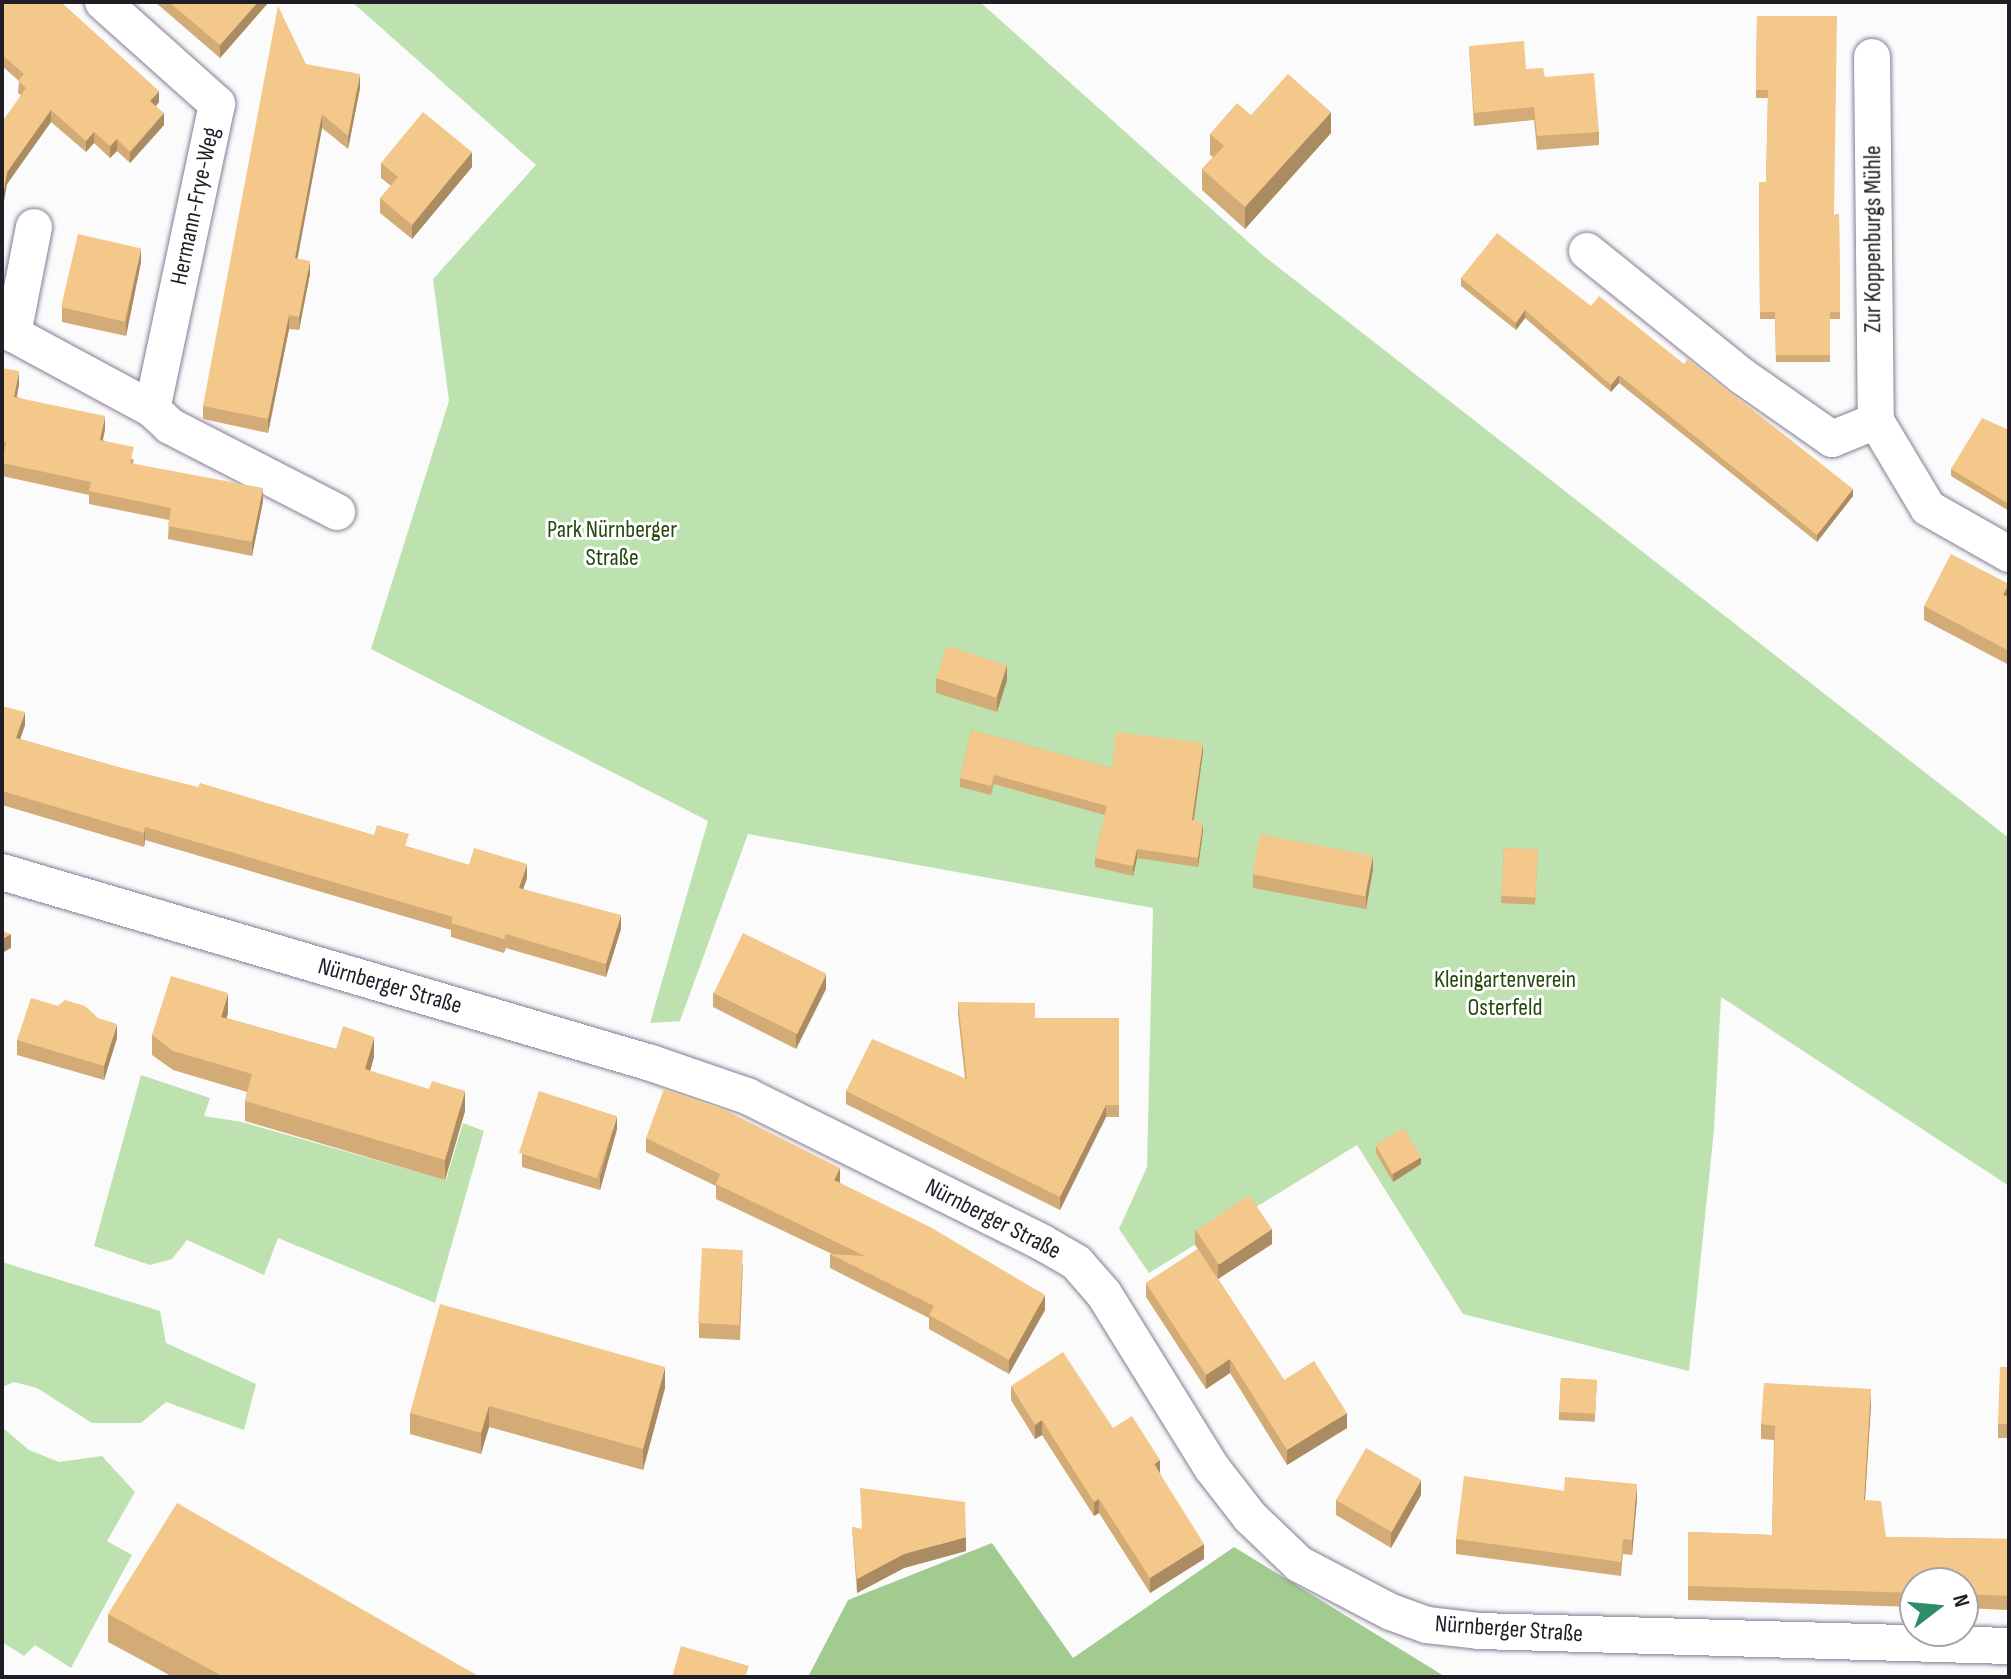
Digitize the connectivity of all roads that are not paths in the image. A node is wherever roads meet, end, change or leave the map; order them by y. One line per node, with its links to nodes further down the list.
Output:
1 (103, 2): 6 (street, Hermann-Frye-Weg)
2 (1872, 57): 7 (street, Zur Koppenburgs Mühle)
3 (34, 227): 5 (street)
4 (1587, 251): 7 (street)
5 (7, 331): 6 (street)
6 (152, 409): 8 (street)
7 (1876, 421): 9 (street)
8 (337, 512)
9 (2009, 554)
10 (2, 872): 11 (street, Nürnberger Straße)
11 (2009, 1646)

